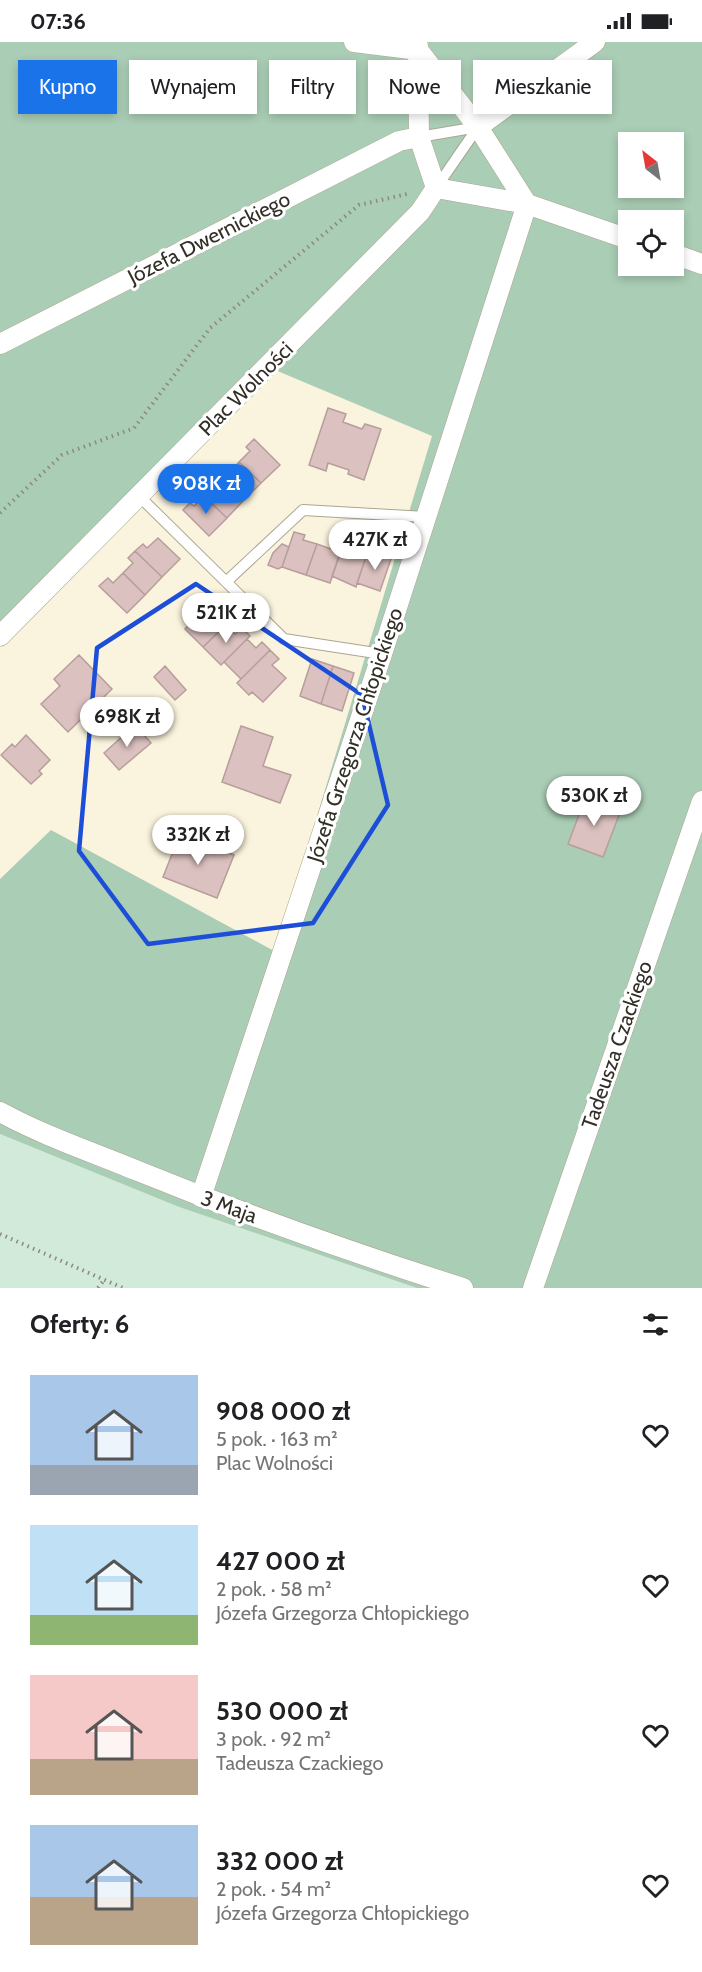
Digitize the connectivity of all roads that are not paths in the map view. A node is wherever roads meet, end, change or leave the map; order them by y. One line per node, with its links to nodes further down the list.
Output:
1 (354, 42): 3 (street)
2 (595, 42): 4 (street)
3 (418, 46): 4 (street); 5 (street)
4 (477, 127): 5 (lane); 6 (lane); 7 (street)
5 (419, 137): 6 (street); 11 (street, Józefa Dwernickiego)
6 (436, 188): 7 (street); 12 (street, Plac Wolności)
7 (527, 204): 8 (street); 13 (street, Józefa Grzegorza Chłopickiego)
8 (618, 236)
9 (684, 258): 10 (street)
10 (702, 264)
11 (0, 344)
12 (140, 497): 14 (lane); 15 (street, Plac Wolności)
13 (426, 517): 14 (lane); 16 (street, Józefa Grzegorza Chłopickiego)
14 (226, 582): 16 (lane)
15 (0, 636)
16 (382, 654): 19 (street, Józefa Grzegorza Chłopickiego)
17 (702, 801): 21 (street, Tadeusza Czackiego)
18 (0, 1112): 19 (street, 3 Maja)
19 (201, 1197): 20 (street, 3 Maja)
20 (463, 1288)
21 (533, 1288)

